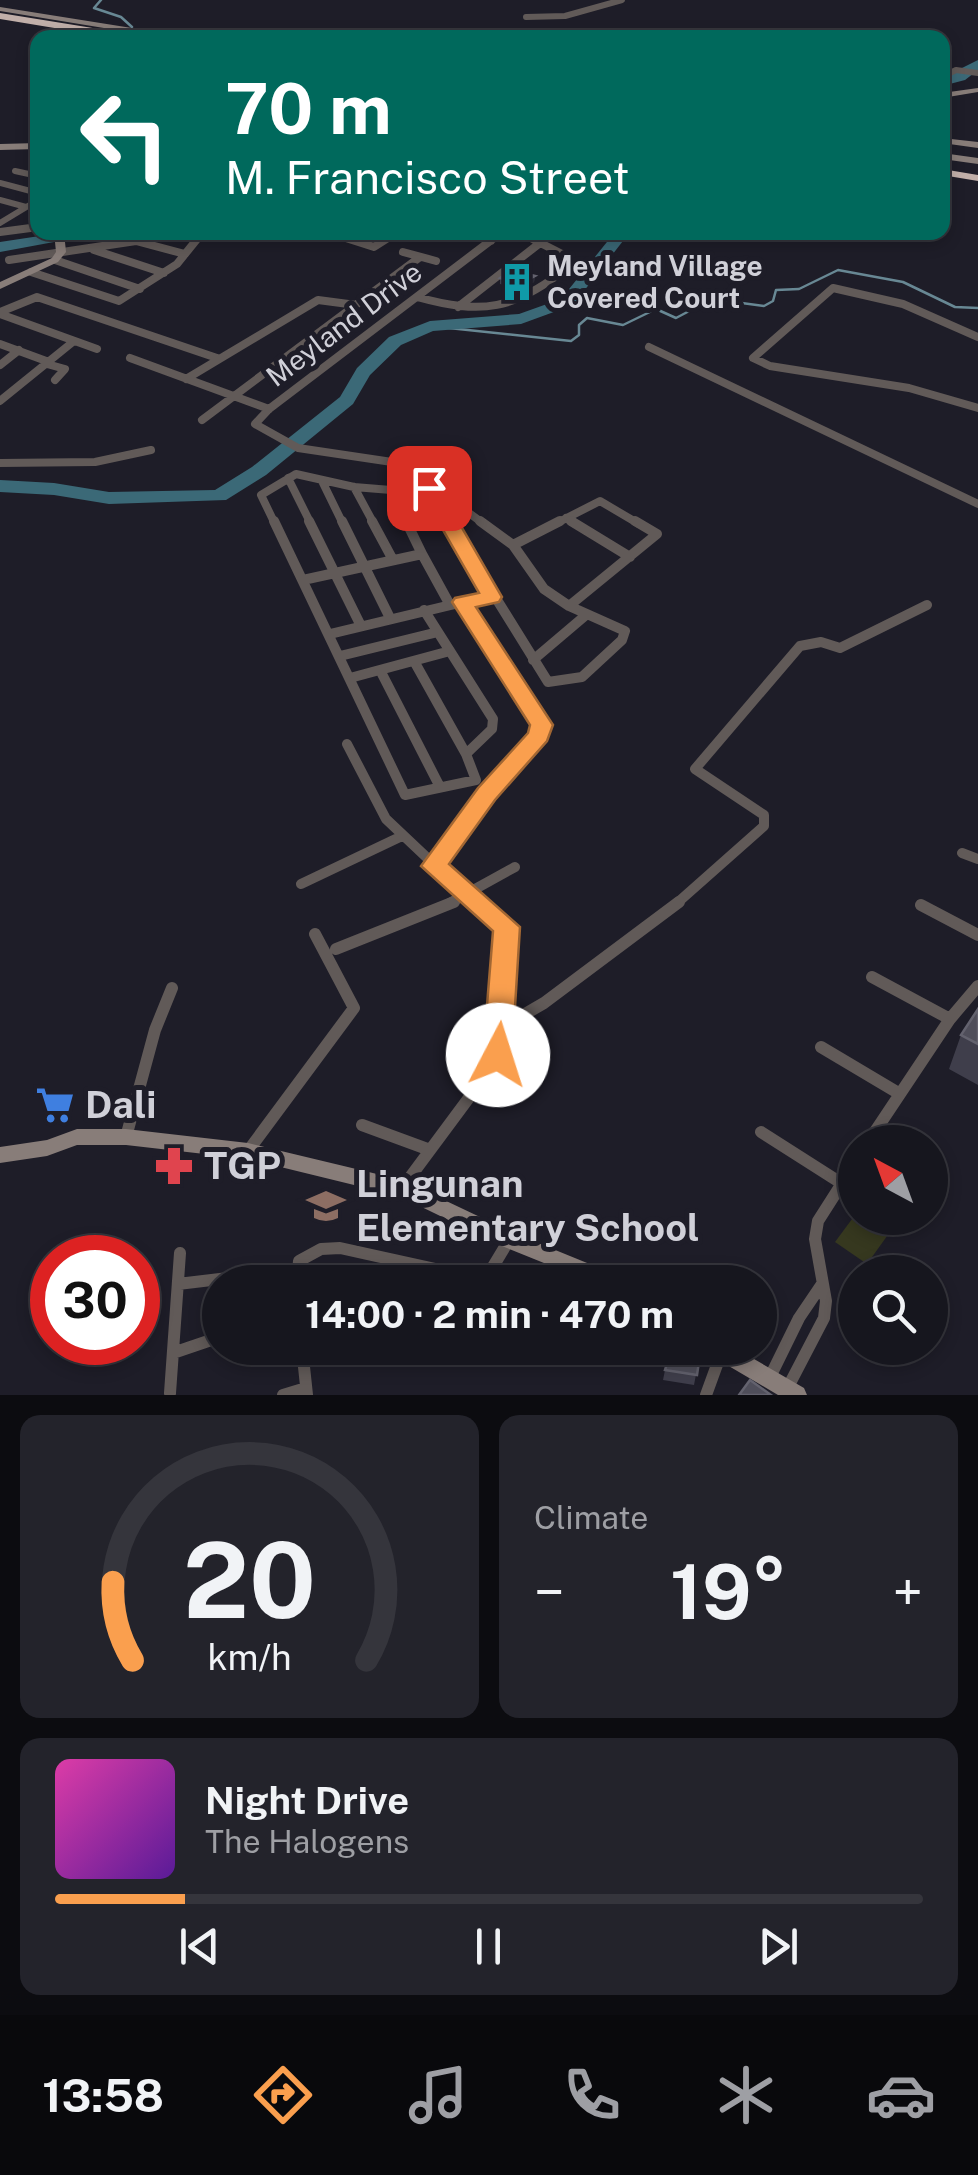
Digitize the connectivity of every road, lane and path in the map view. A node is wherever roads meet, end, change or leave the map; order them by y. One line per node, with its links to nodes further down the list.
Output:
1 (622, 0): 3 (street)
2 (0, 16): 4 (highway); 5 (highway); 6 (street)
3 (526, 17)
4 (55, 30)
5 (87, 30)
6 (116, 30)
7 (978, 90): 8 (street)
8 (950, 95)
9 (950, 141): 10 (street)
10 (977, 143)
11 (0, 146): 12 (street)
12 (30, 146)
13 (950, 160): 14 (highway)
14 (978, 165)
15 (15, 171): 17 (street)
16 (950, 173): 18 (highway)
17 (30, 174)
18 (978, 178)
19 (0, 183): 20 (street)
20 (30, 193)
21 (0, 200): 23 (street)
22 (30, 203): 23 (street)
23 (26, 207): 24 (street)
24 (3, 219)
25 (30, 228): 26 (street)
26 (0, 232)
27 (196, 240): 36 (street)
28 (350, 240): 29 (street)
29 (385, 240)
30 (490, 240): 44 (street, Meyland Drive)
31 (535, 240): 32 (street)
32 (540, 243): 46 (street); 46 (street)
33 (59, 244): 34 (street); 38 (street); 40 (street); 43 (street)
34 (88, 248): 36 (street); 41 (street)
35 (403, 252): 37 (street)
36 (185, 254): 41 (street)
37 (420, 257): 39 (street); 45 (street)
38 (9, 260)
39 (436, 261)
40 (31, 272): 42 (street); 43 (street)
41 (164, 272): 43 (street)
42 (0, 286)
43 (140, 289)
44 (417, 296): 46 (street); 63 (street, Meyland Drive)
45 (356, 305): 55 (street); 60 (street)
46 (456, 308)
47 (0, 313): 49 (street); 55 (street)
48 (978, 337): 62 (street)
49 (74, 341): 53 (street); 56 (street)
50 (0, 344): 52 (street)
51 (649, 347): 71 (street)
52 (18, 350): 56 (street); 57 (street)
53 (97, 350)
54 (130, 358): 59 (street)
55 (217, 358): 59 (street)
56 (48, 363): 58 (street); 61 (street)
57 (0, 365)
58 (55, 380)
59 (186, 380): 60 (street)
60 (234, 395): 63 (street); 64 (street)
61 (0, 401)
62 (978, 408)
63 (269, 409): 70 (street, Meyland Drive)
64 (202, 420)
65 (151, 450): 66 (street)
66 (0, 462)
67 (288, 478): 68 (street); 78 (street); 79 (street)
68 (322, 481): 69 (street); 77 (street)
69 (354, 488): 74 (street); 76 (street)
70 (437, 500): 73 (street); 80 (street)
71 (978, 504)
72 (566, 518): 73 (street); 75 (street); 75 (street)
73 (513, 545): 84 (street)
74 (422, 554): 76 (street); 82 (street)
75 (630, 558): 84 (street)
76 (394, 560): 77 (street)
77 (364, 566): 78 (street); 87 (street)
78 (334, 573): 79 (street); 88 (street)
79 (303, 580): 90 (street)
80 (492, 597): 81 (street); 93 (street)
81 (463, 602): 82 (street); 101 (street)
82 (450, 605): 85 (street)
83 (927, 605): 118 (street)
84 (569, 606): 86 (street)
85 (424, 610): 87 (street); 89 (street)
86 (586, 615): 93 (street); 93 (street)
87 (390, 618): 88 (street)
88 (361, 626): 90 (street)
89 (438, 632): 91 (street); 92 (street)
90 (330, 634): 92 (street)
91 (450, 651): 94 (street); 98 (street)
92 (340, 656): 96 (street)
93 (533, 660)
94 (414, 661): 95 (street); 98 (street)
95 (380, 670): 96 (street); 100 (street)
96 (350, 678): 100 (street)
97 (347, 744): 102 (street)
98 (466, 754): 99 (street)
99 (476, 780): 100 (street); 101 (street)
100 (440, 787)
101 (486, 794): 105 (street)
102 (402, 836): 105 (street); 107 (street)
103 (962, 853): 104 (street)
104 (978, 859)
105 (434, 866): 108 (street)
106 (514, 867): 108 (street)
107 (301, 884)
108 (466, 897): 113 (street); 118 (street)
109 (922, 905): 111 (street)
110 (978, 917): 111 (street)
111 (973, 932)
112 (315, 934): 128 (street)
113 (336, 949)
114 (872, 977): 117 (street)
115 (978, 986): 117 (street)
116 (172, 988): 126 (street)
117 (950, 1018): 122 (street)
118 (501, 1028): 121 (street)
119 (457, 1046): 121 (street)
120 (822, 1047): 122 (street)
121 (494, 1064): 127 (street)
122 (900, 1094): 123 (street)
123 (879, 1125)
124 (362, 1126): 127 (street)
125 (761, 1132): 130 (street)
126 (126, 1136): 128 (street); 129 (street)
127 (430, 1150): 131 (street)
128 (248, 1151): 131 (street)
129 (0, 1155)
130 (838, 1181)
131 (402, 1188): 133 (street)
132 (838, 1188): 141 (street)
133 (509, 1240): 137 (street); 138 (street)
134 (180, 1253): 140 (street)
135 (302, 1265): 136 (street)
136 (417, 1265)
137 (494, 1265)
138 (570, 1265)
139 (202, 1282): 140 (street)
140 (178, 1284): 144 (street)
141 (822, 1284): 143 (street); 145 (street)
142 (202, 1344): 144 (street)
143 (785, 1344): 145 (street); 149 (street)
144 (173, 1353): 150 (street)
145 (804, 1355): 149 (street)
146 (304, 1365): 151 (street)
147 (715, 1365): 153 (street)
148 (747, 1365): 149 (street)
149 (785, 1387)
150 (170, 1392)
151 (307, 1392): 152 (street)
152 (283, 1395)
153 (706, 1395)

